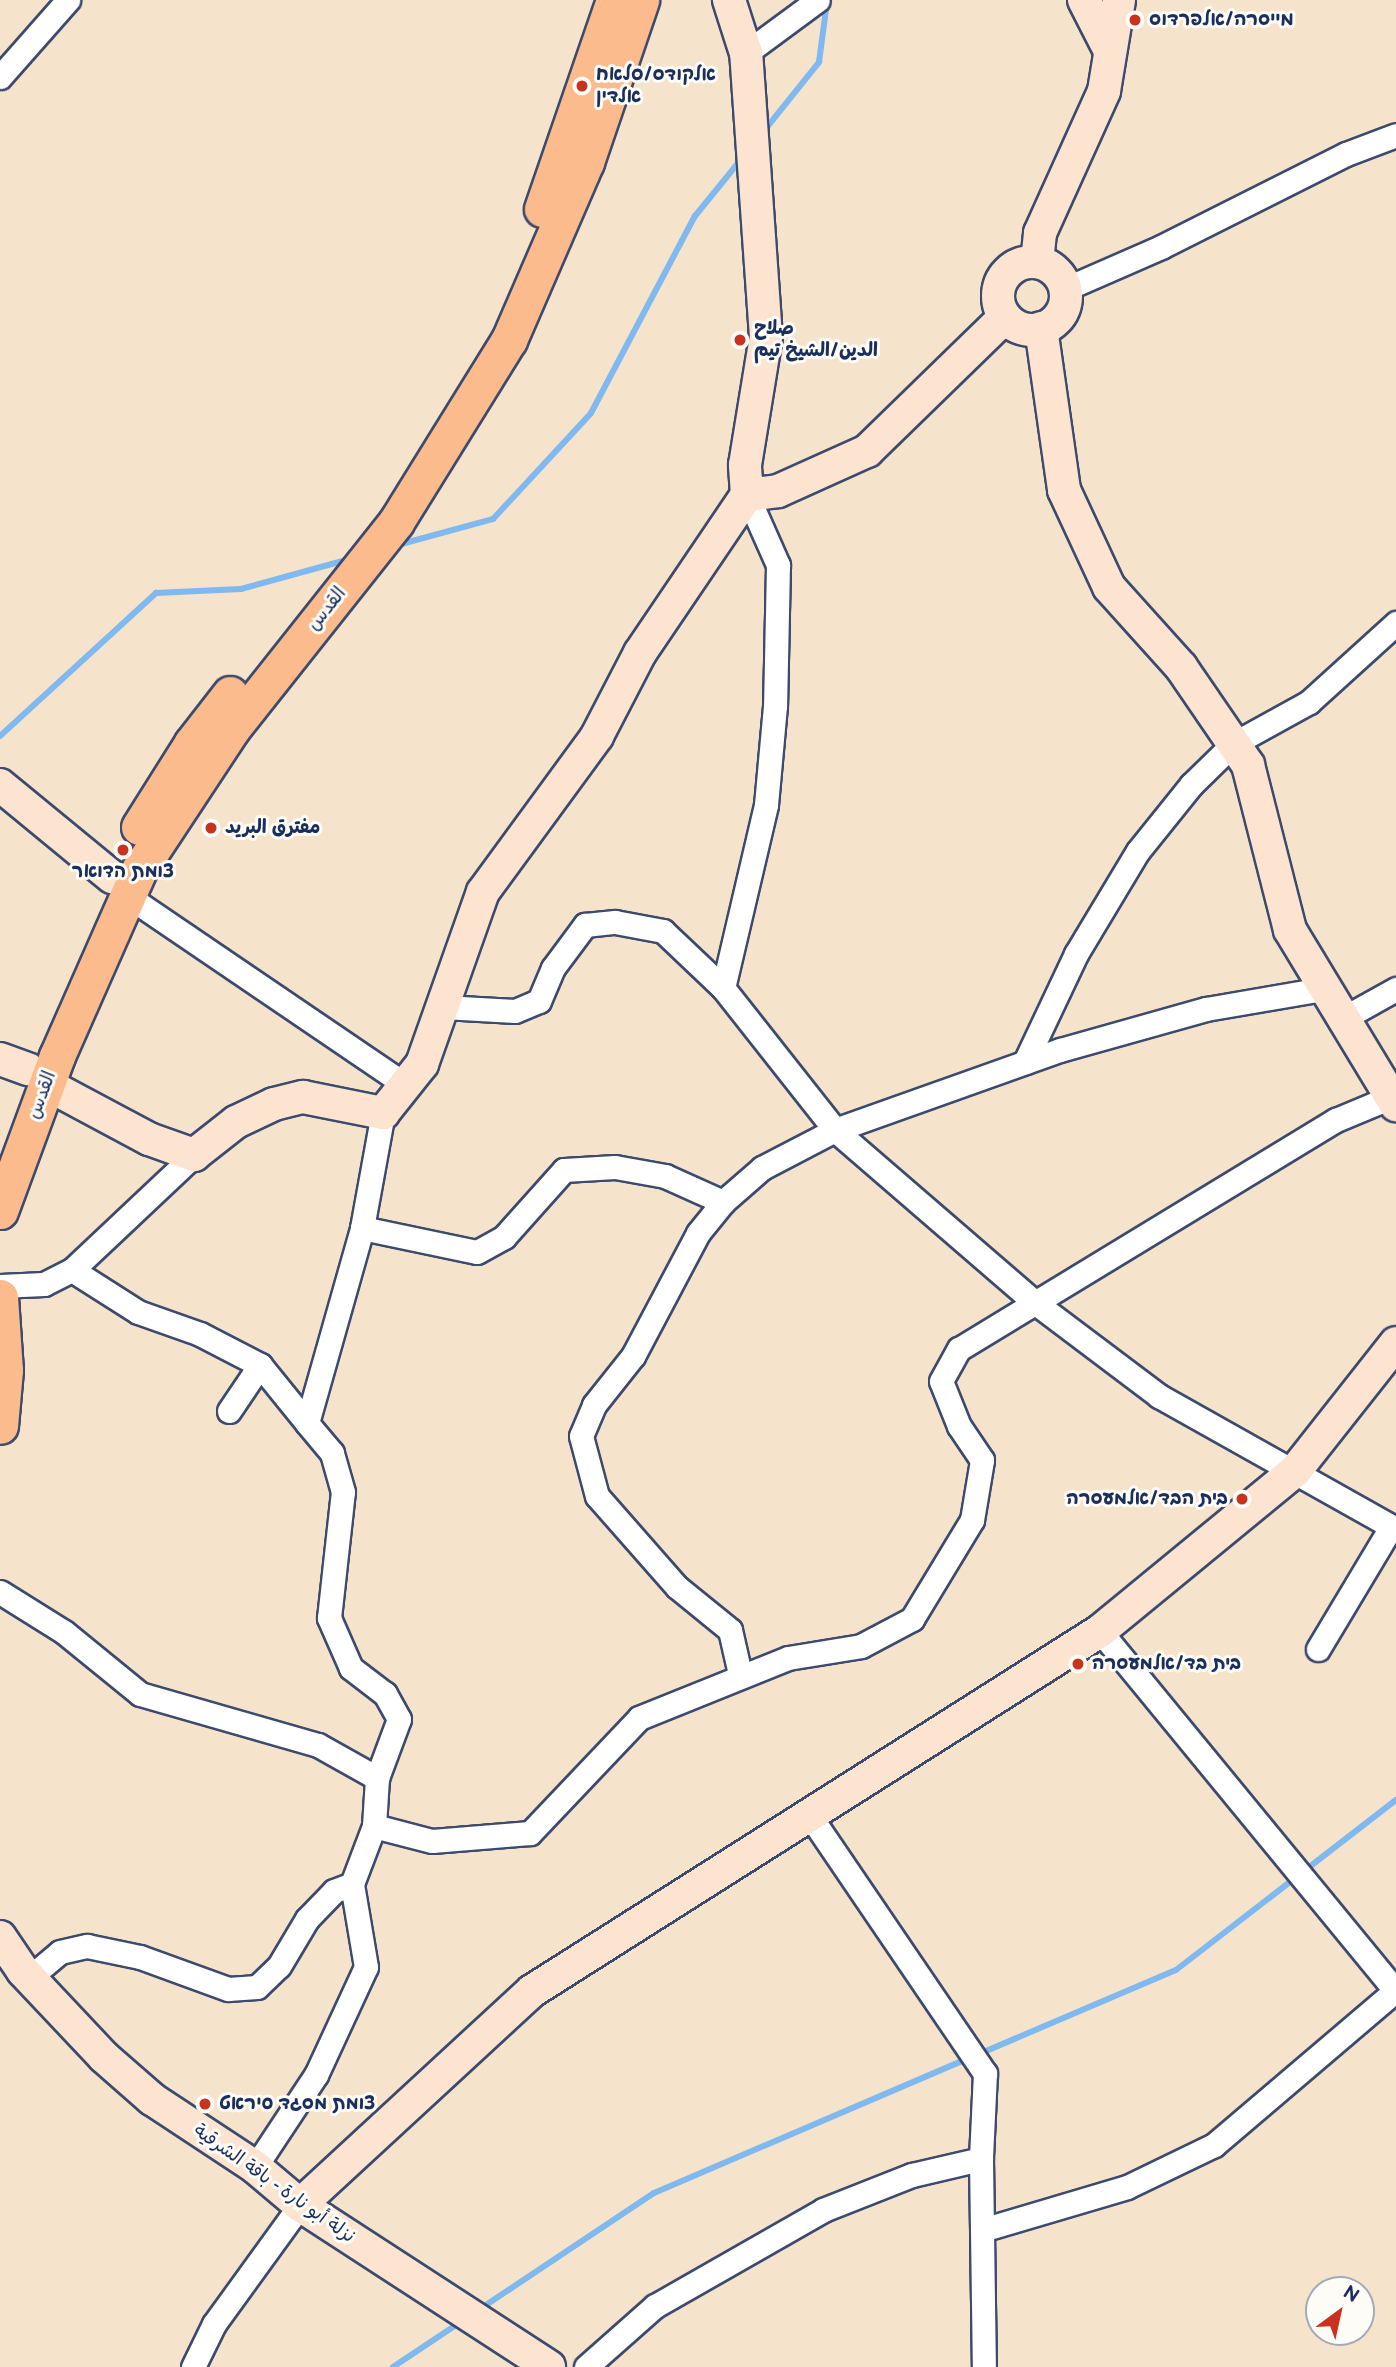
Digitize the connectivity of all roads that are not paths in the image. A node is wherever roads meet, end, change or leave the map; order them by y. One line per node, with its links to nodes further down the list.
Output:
1 (68, 0): 10 (street)
2 (614, 0): 20 (main road, القدس)
3 (641, 0): 20 (main road, القدس)
4 (729, 0): 9 (street)
5 (818, 0): 9 (street)
6 (1084, 0): 8 (street)
7 (1119, 0): 8 (street)
8 (1108, 47): 12 (street)
9 (746, 53): 16 (street)
10 (0, 77)
11 (1396, 135): 13 (street)
12 (1037, 262): 13 (street); 14 (street)
13 (1065, 289): 15 (street)
14 (1005, 317): 15 (street); 16 (street)
15 (1041, 328): 18 (street)
16 (747, 495): 21 (street); 24 (street)
17 (1392, 635): 18 (street)
18 (1233, 744): 22 (street); 26 (street)
19 (0, 786): 20 (street)
20 (122, 888): 27 (main road, القدس); 28 (street)
21 (723, 988): 24 (street); 31 (street)
22 (1323, 989): 25 (street); 26 (street)
23 (1396, 989): 25 (street)
24 (443, 1007): 28 (street)
25 (1342, 1019): 29 (street)
26 (1025, 1062): 31 (street)
27 (25, 1071): 32 (main road, القدس); 33 (street); 35 (main road, القدس)
28 (407, 1086): 30 (street)
29 (1394, 1101): 40 (street)
30 (383, 1114): 33 (street); 36 (street)
31 (835, 1130): 34 (street); 40 (street)
32 (0, 1145)
33 (194, 1156): 37 (street)
34 (723, 1202): 36 (street); 51 (street)
35 (0, 1211)
36 (362, 1228): 44 (street)
37 (72, 1270): 38 (street); 42 (street)
38 (0, 1286)
39 (0, 1297): 45 (main road)
40 (1033, 1301): 46 (street); 51 (street)
41 (1396, 1343): 46 (street)
42 (260, 1365): 43 (street); 44 (street)
43 (229, 1411)
44 (307, 1423): 52 (street)
45 (0, 1426)
46 (1295, 1471): 47 (street); 49 (street)
47 (1393, 1528): 50 (street)
48 (0, 1592): 52 (street)
49 (1100, 1631): 53 (street); 58 (street)
50 (1318, 1649)
51 (740, 1674): 54 (street)
52 (377, 1778): 54 (street)
53 (808, 1813): 59 (street); 61 (street)
54 (374, 1826): 55 (street)
55 (352, 1884): 57 (street); 60 (street)
56 (0, 1937): 57 (street, نزلة أبو نارة - باقة الشرقية)
57 (17, 1970): 60 (street, نزلة أبو نارة - باقة الشرقية)
58 (1396, 1990): 62 (street)
59 (981, 2159): 62 (street); 65 (street)
60 (255, 2167): 61 (street, نزلة أبو نارة - باقة الشرقية)
61 (300, 2205): 63 (street); 64 (street, نزلة أبو نارة - باقة الشرقية)
62 (982, 2230): 66 (street)
63 (193, 2367)
64 (549, 2367)
65 (586, 2367)
66 (984, 2367)

